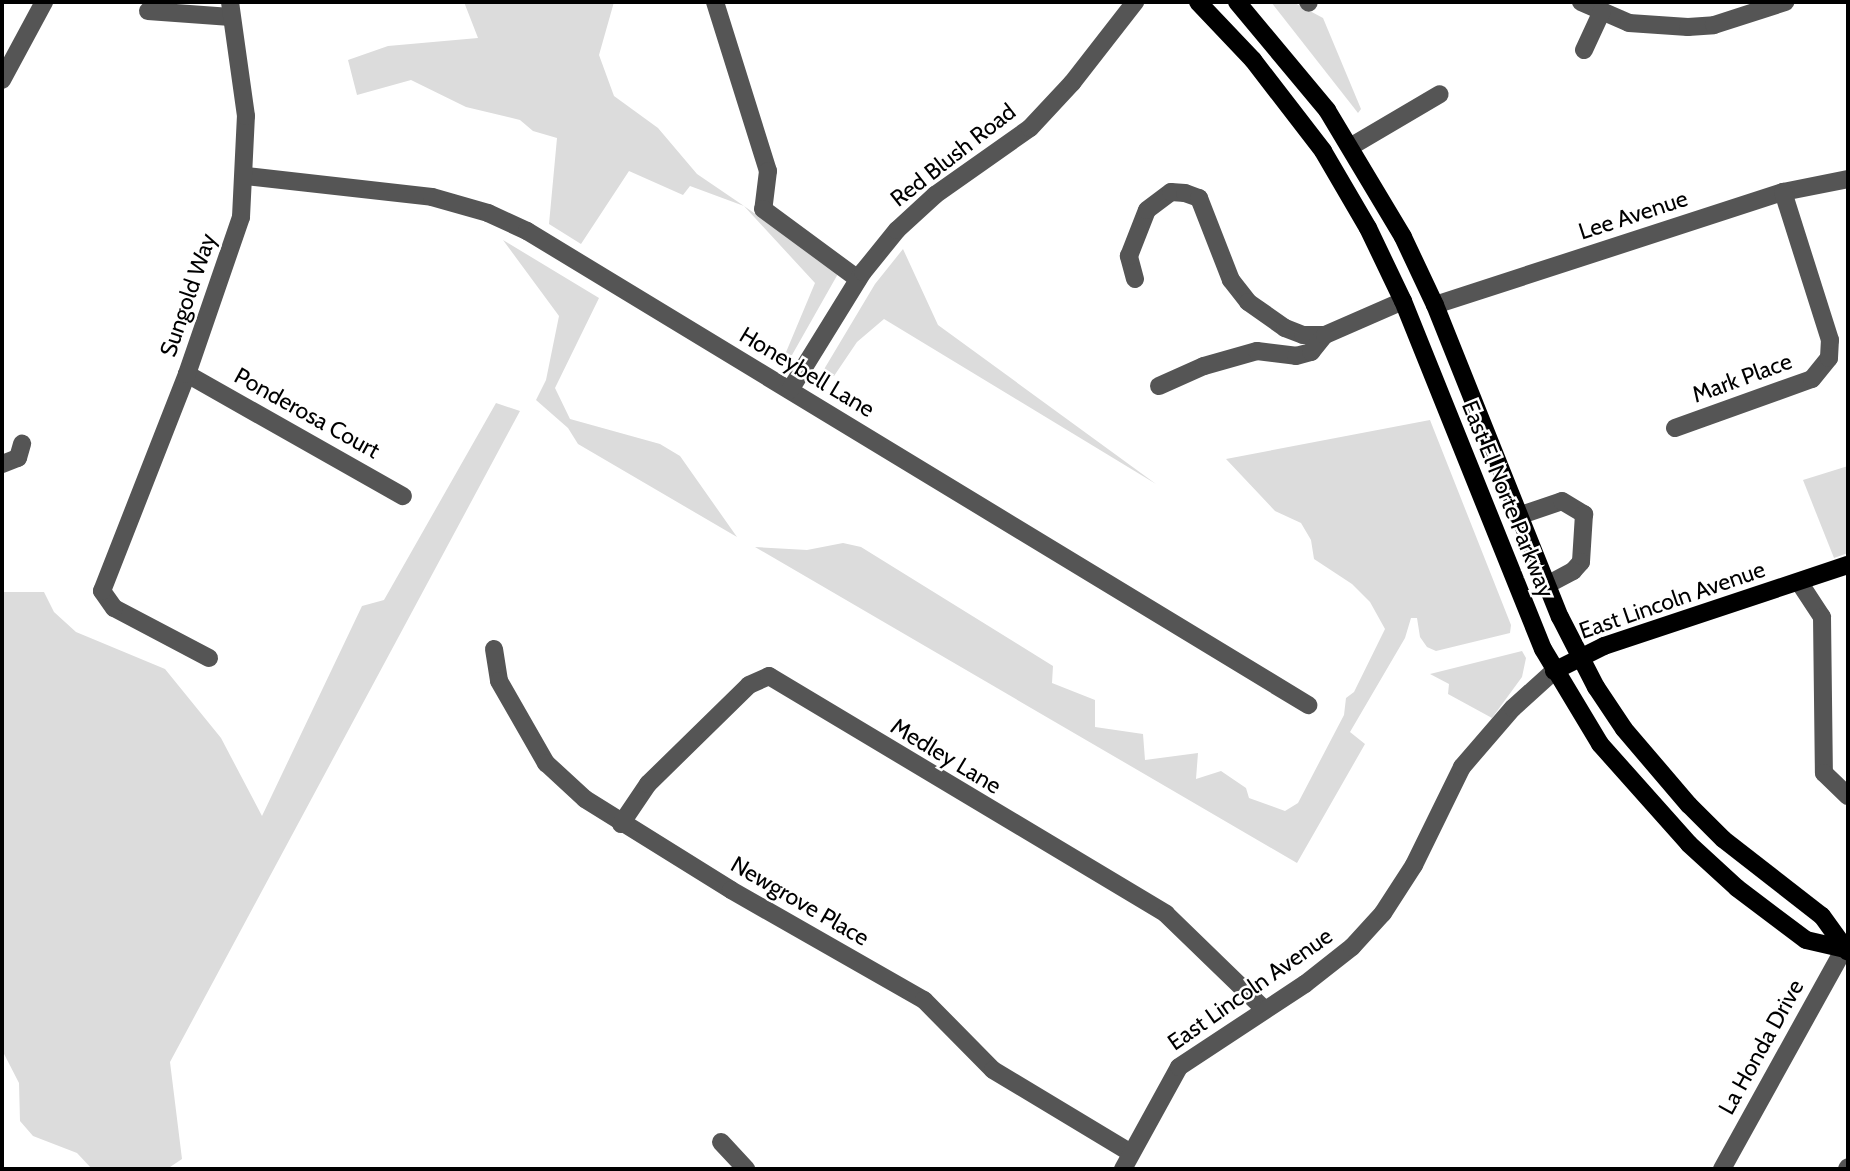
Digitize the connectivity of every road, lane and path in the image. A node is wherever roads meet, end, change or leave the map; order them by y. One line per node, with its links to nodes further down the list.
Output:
1 (44, 2): 12 (street)
2 (715, 2): 18 (street)
3 (1135, 2): 18 (street, Red Blush Road)
4 (1198, 2): 20 (main road, East El Norte Parkway)
5 (1237, 2): 14 (main road, East El Norte Parkway)
6 (1581, 2): 10 (street)
7 (1786, 2): 10 (street)
8 (231, 9): 9 (street); 15 (street, Sungold Way)
9 (148, 11)
10 (1602, 11): 11 (street)
11 (1584, 50)
12 (2, 80)
13 (1440, 94): 14 (street)
14 (1350, 147): 21 (main road, East El Norte Parkway)
15 (246, 177): 23 (street, Sungold Way); 25 (street, Honeybell Lane)
16 (1848, 179): 17 (street, Lee Avenue)
17 (1783, 192): 21 (street, Lee Avenue); 26 (street, Mark Place)
18 (858, 279): 25 (street, Red Blush Road)
19 (1135, 279): 22 (street)
20 (1403, 301): 22 (street); 37 (main road, East El Norte Parkway)
21 (1435, 305): 30 (main road, East El Norte Parkway)
22 (1325, 335): 24 (street)
23 (187, 374): 29 (street, Ponderosa Court); 36 (street, Sungold Way)
24 (1158, 386)
25 (790, 390): 38 (street, Honeybell Lane)
26 (1675, 428)
27 (22, 444): 28 (street)
28 (2, 464)
29 (403, 496)
30 (1518, 516): 33 (main road, East El Norte Parkway); 33 (street)
31 (1848, 565): 32 (main road, East Lincoln Avenue)
32 (1799, 582): 35 (main road, East Lincoln Avenue); 39 (street)
33 (1547, 585): 35 (main road, East El Norte Parkway)
34 (495, 649): 40 (street, Newgrove Place)
35 (1581, 657): 37 (main road, East Lincoln Avenue); 41 (main road, East El Norte Parkway)
36 (209, 658)
37 (1554, 671): 41 (main road, East El Norte Parkway); 42 (street, East Lincoln Avenue)
38 (1308, 705)
39 (1848, 796)
40 (621, 824): 42 (street, Medley Lane); 44 (street, Newgrove Place)
41 (1846, 951): 46 (street, La Honda Drive)
42 (1264, 1009): 44 (street, East Lincoln Avenue)
43 (721, 1142): 45 (street)
44 (1127, 1161)
45 (746, 1169)
46 (1722, 1169)

